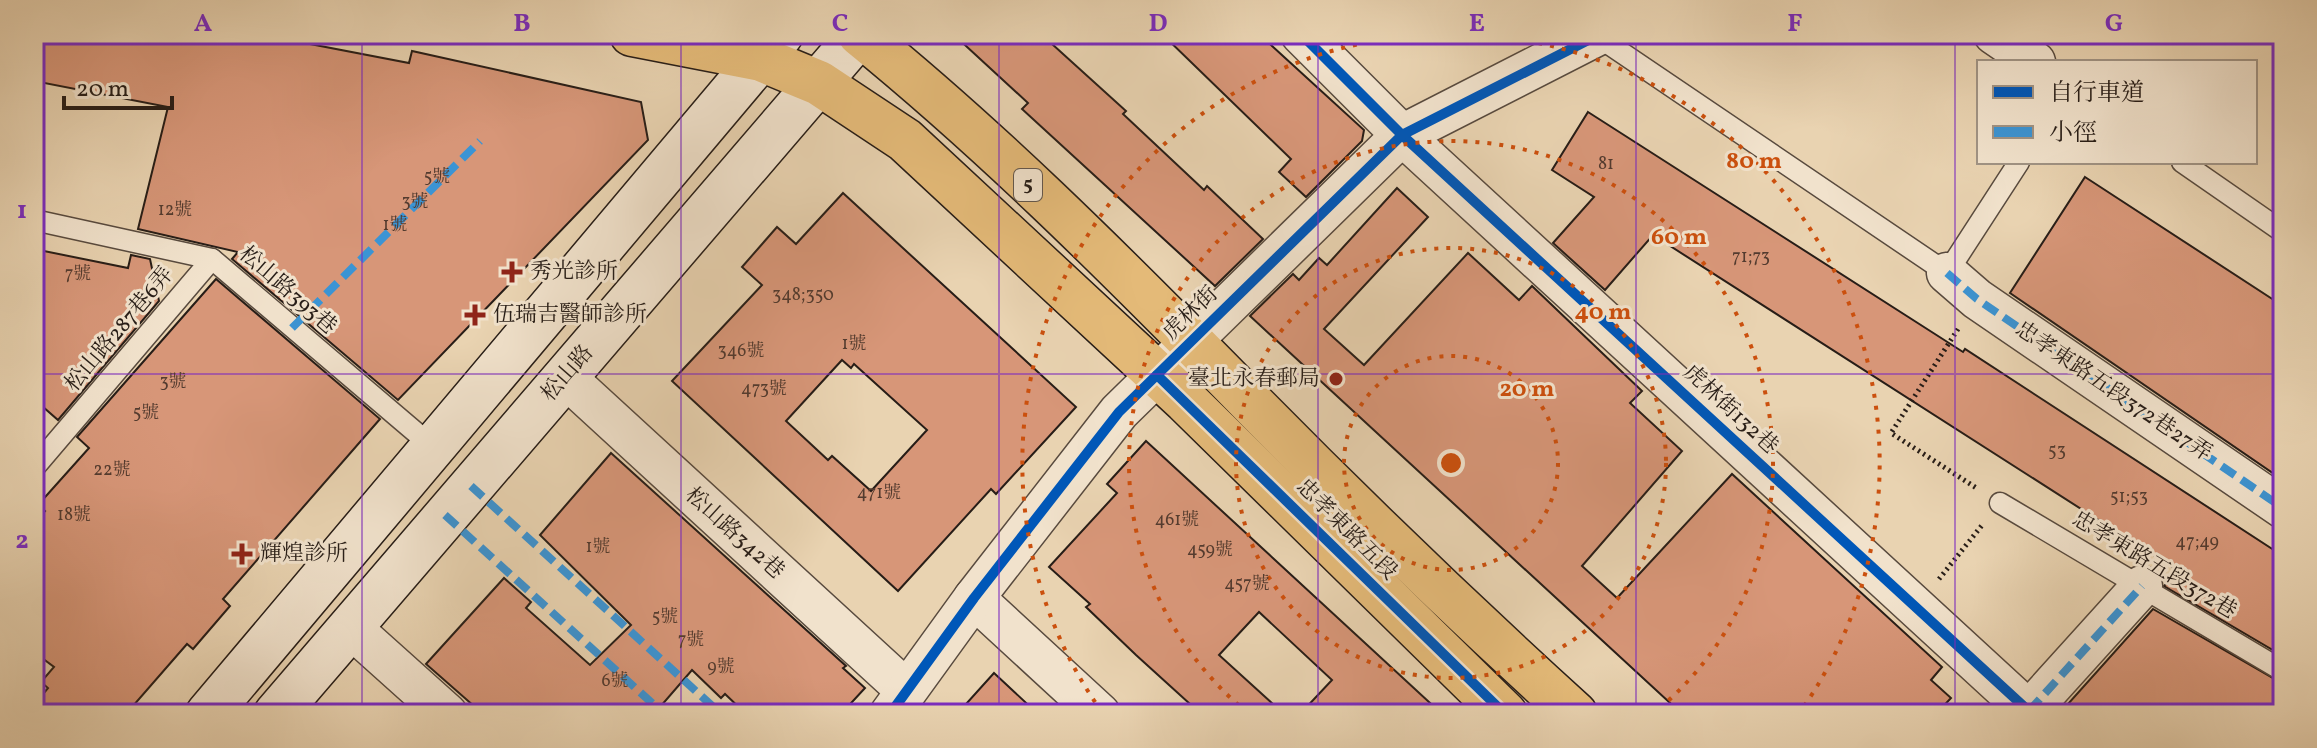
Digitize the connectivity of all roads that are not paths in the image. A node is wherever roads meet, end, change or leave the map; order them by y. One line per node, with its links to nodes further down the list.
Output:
1 (632, 34): 6 (main road, 忠孝東路五段 / 5)
2 (860, 34): 8 (main road, 松山路); 16 (main road, 忠孝東路五段 / 5)
3 (1301, 34): 9 (street, 虎林街132巷)
4 (1994, 34): 7 (street)
5 (1598, 35): 9 (street, 虎林街); 15 (lane, 忠孝東路五段372巷27弄)
6 (771, 46): 8 (main road, 忠孝東路五段 / 5); 19 (main road)
7 (2032, 60)
8 (819, 83): 17 (main road, 忠孝東路五段 / 5); 18 (main road, 松山路)
9 (1402, 135): 16 (street, 虎林街); 28 (street, 虎林街132巷)
10 (2018, 164): 15 (lane)
11 (2185, 164): 13 (lane)
12 (34, 220): 14 (lane, 松山路393巷)
13 (2283, 232)
14 (212, 259): 19 (lane, 松山路393巷); 20 (lane, 松山路287巷6弄)
15 (1947, 273): 22 (street, 忠孝東路五段372巷27弄)
16 (1193, 341): 17 (street, 虎林街); 34 (main road, 忠孝東路五段 / 5)
17 (1157, 375): 24 (street, 虎林街); 33 (main road, 忠孝東路五段 / 5)
18 (565, 377): 25 (main road, 松山路); 27 (street, 松山路342巷)
19 (433, 447): 29 (main road)
20 (34, 468)
21 (2000, 503): 23 (lane, 忠孝東路五段372巷)
22 (2283, 508)
23 (2142, 586): 26 (lane, 忠孝東路五段372巷); 28 (street)
24 (974, 598): 27 (street, 虎林街); 32 (street)
25 (350, 627): 30 (main road, 松山路); 31 (street)
26 (2283, 671)
27 (898, 702)
28 (2012, 707)
29 (208, 714)
30 (276, 714)
31 (447, 714)
32 (1100, 714)
33 (1505, 714)
34 (1575, 714)

